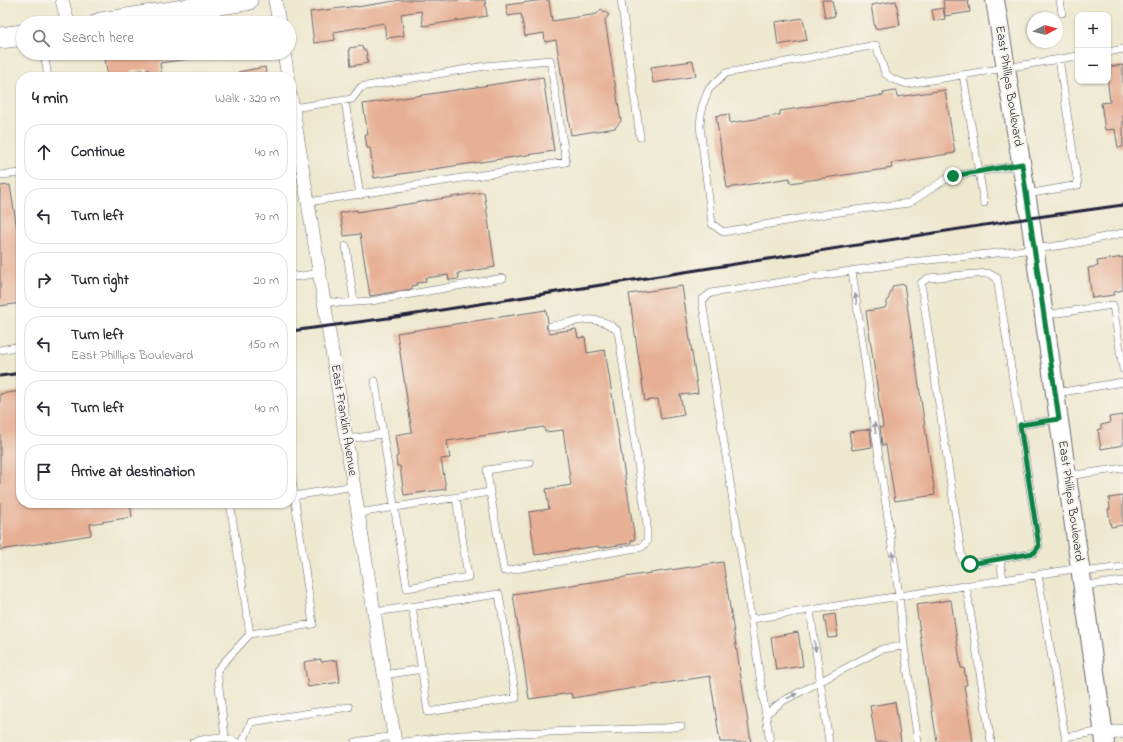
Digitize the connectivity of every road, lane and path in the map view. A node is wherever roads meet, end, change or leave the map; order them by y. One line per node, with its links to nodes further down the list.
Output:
1 (62, 0): 8 (street)
2 (247, 0): 9 (main road)
3 (275, 0): 10 (street)
4 (621, 0): 26 (lane)
5 (995, 0): 19 (street, East Phillips Boulevard)
6 (1060, 0): 7 (lane)
7 (1062, 12)
8 (66, 16)
9 (145, 16)
10 (278, 16)
11 (16, 36): 12 (main road)
12 (0, 38)
13 (1123, 49): 14 (lane)
14 (1111, 51)
15 (1075, 56): 16 (lane)
16 (1059, 59): 19 (lane); 32 (lane)
17 (45, 60): 20 (lane)
18 (285, 60): 21 (street)
19 (1006, 67): 22 (lane); 27 (street, East Phillips Boulevard)
20 (47, 72)
21 (287, 72)
22 (963, 75): 28 (lane); 28 (lane)
23 (345, 101): 24 (lane); 31 (lane); 31 (lane)
24 (296, 103)
25 (296, 128): 33 (street, East Franklin Avenue)
26 (640, 137)
27 (1022, 164): 28 (lane); 32 (street, East Phillips Boulevard)
28 (979, 172): 34 (lane)
29 (16, 173): 30 (lane)
30 (0, 175)
31 (360, 194): 33 (lane)
32 (1026, 194): 37 (street, East Phillips Boulevard)
33 (308, 202): 39 (street, East Franklin Avenue)
34 (984, 202)
35 (1123, 233): 37 (lane)
36 (346, 246): 43 (lane)
37 (1035, 249): 38 (lane); 44 (street, East Phillips Boulevard)
38 (852, 271): 74 (lane, one-way to 38); 78 (lane)
39 (320, 272): 40 (lane); 42 (street, East Franklin Avenue)
40 (296, 277)
41 (503, 278): 43 (lane)
42 (324, 301): 43 (lane); 55 (street, East Franklin Avenue)
43 (354, 302)
44 (1044, 315): 48 (lane); 51 (street, East Phillips Boulevard)
45 (551, 326): 60 (lane)
46 (16, 347): 47 (lane)
47 (0, 350)
48 (1123, 369)
49 (375, 381): 54 (lane)
50 (1123, 382): 51 (lane)
51 (1055, 393): 52 (street, East Phillips Boulevard)
52 (1059, 419): 53 (lane); 58 (street, East Phillips Boulevard)
53 (1020, 425): 67 (lane); 67 (lane)
54 (384, 434): 55 (lane); 63 (lane)
55 (347, 439): 59 (street, East Franklin Avenue)
56 (530, 463): 60 (lane)
57 (1123, 468): 58 (lane)
58 (1067, 476): 70 (street, East Phillips Boulevard)
59 (354, 486): 61 (lane); 66 (street, East Franklin Avenue)
60 (490, 492): 62 (lane)
61 (296, 496)
62 (456, 497): 63 (lane); 63 (lane)
63 (395, 506): 66 (lane)
64 (231, 508): 79 (lane)
65 (296, 508): 79 (lane)
66 (358, 513): 77 (street, East Franklin Avenue)
67 (1000, 560): 71 (lane)
68 (1123, 567): 70 (lane)
69 (1038, 574): 70 (lane); 71 (lane); 90 (lane)
70 (1081, 576): 72 (lane); 88 (street, East Phillips Boulevard)
71 (1003, 580): 73 (lane)
72 (1123, 581)
73 (966, 585): 74 (lane); 99 (lane)
74 (899, 595): 76 (lane); 80 (lane)
75 (412, 606): 77 (lane); 81 (lane); 81 (lane)
76 (810, 610): 78 (lane); 83 (lane, one-way to 83)
77 (375, 612): 82 (street, East Franklin Avenue)
78 (752, 619): 85 (lane)
79 (250, 634): 89 (lane)
80 (904, 646): 83 (lane); 98 (lane)
81 (422, 669): 82 (lane)
82 (384, 675): 91 (street, East Franklin Avenue)
83 (820, 682): 85 (lane, one-way to 83); 97 (lane)
84 (349, 707): 94 (lane)
85 (766, 714): 96 (lane)
86 (681, 726): 91 (lane)
87 (1123, 731): 88 (street)
88 (1104, 736): 90 (lane)
89 (225, 737): 92 (lane); 93 (lane)
90 (1065, 739)
91 (397, 740): 95 (lane)
92 (193, 742)
93 (236, 742)
94 (243, 742)
95 (355, 742)
96 (770, 742)
97 (829, 742)
98 (918, 742)
99 (991, 742)

